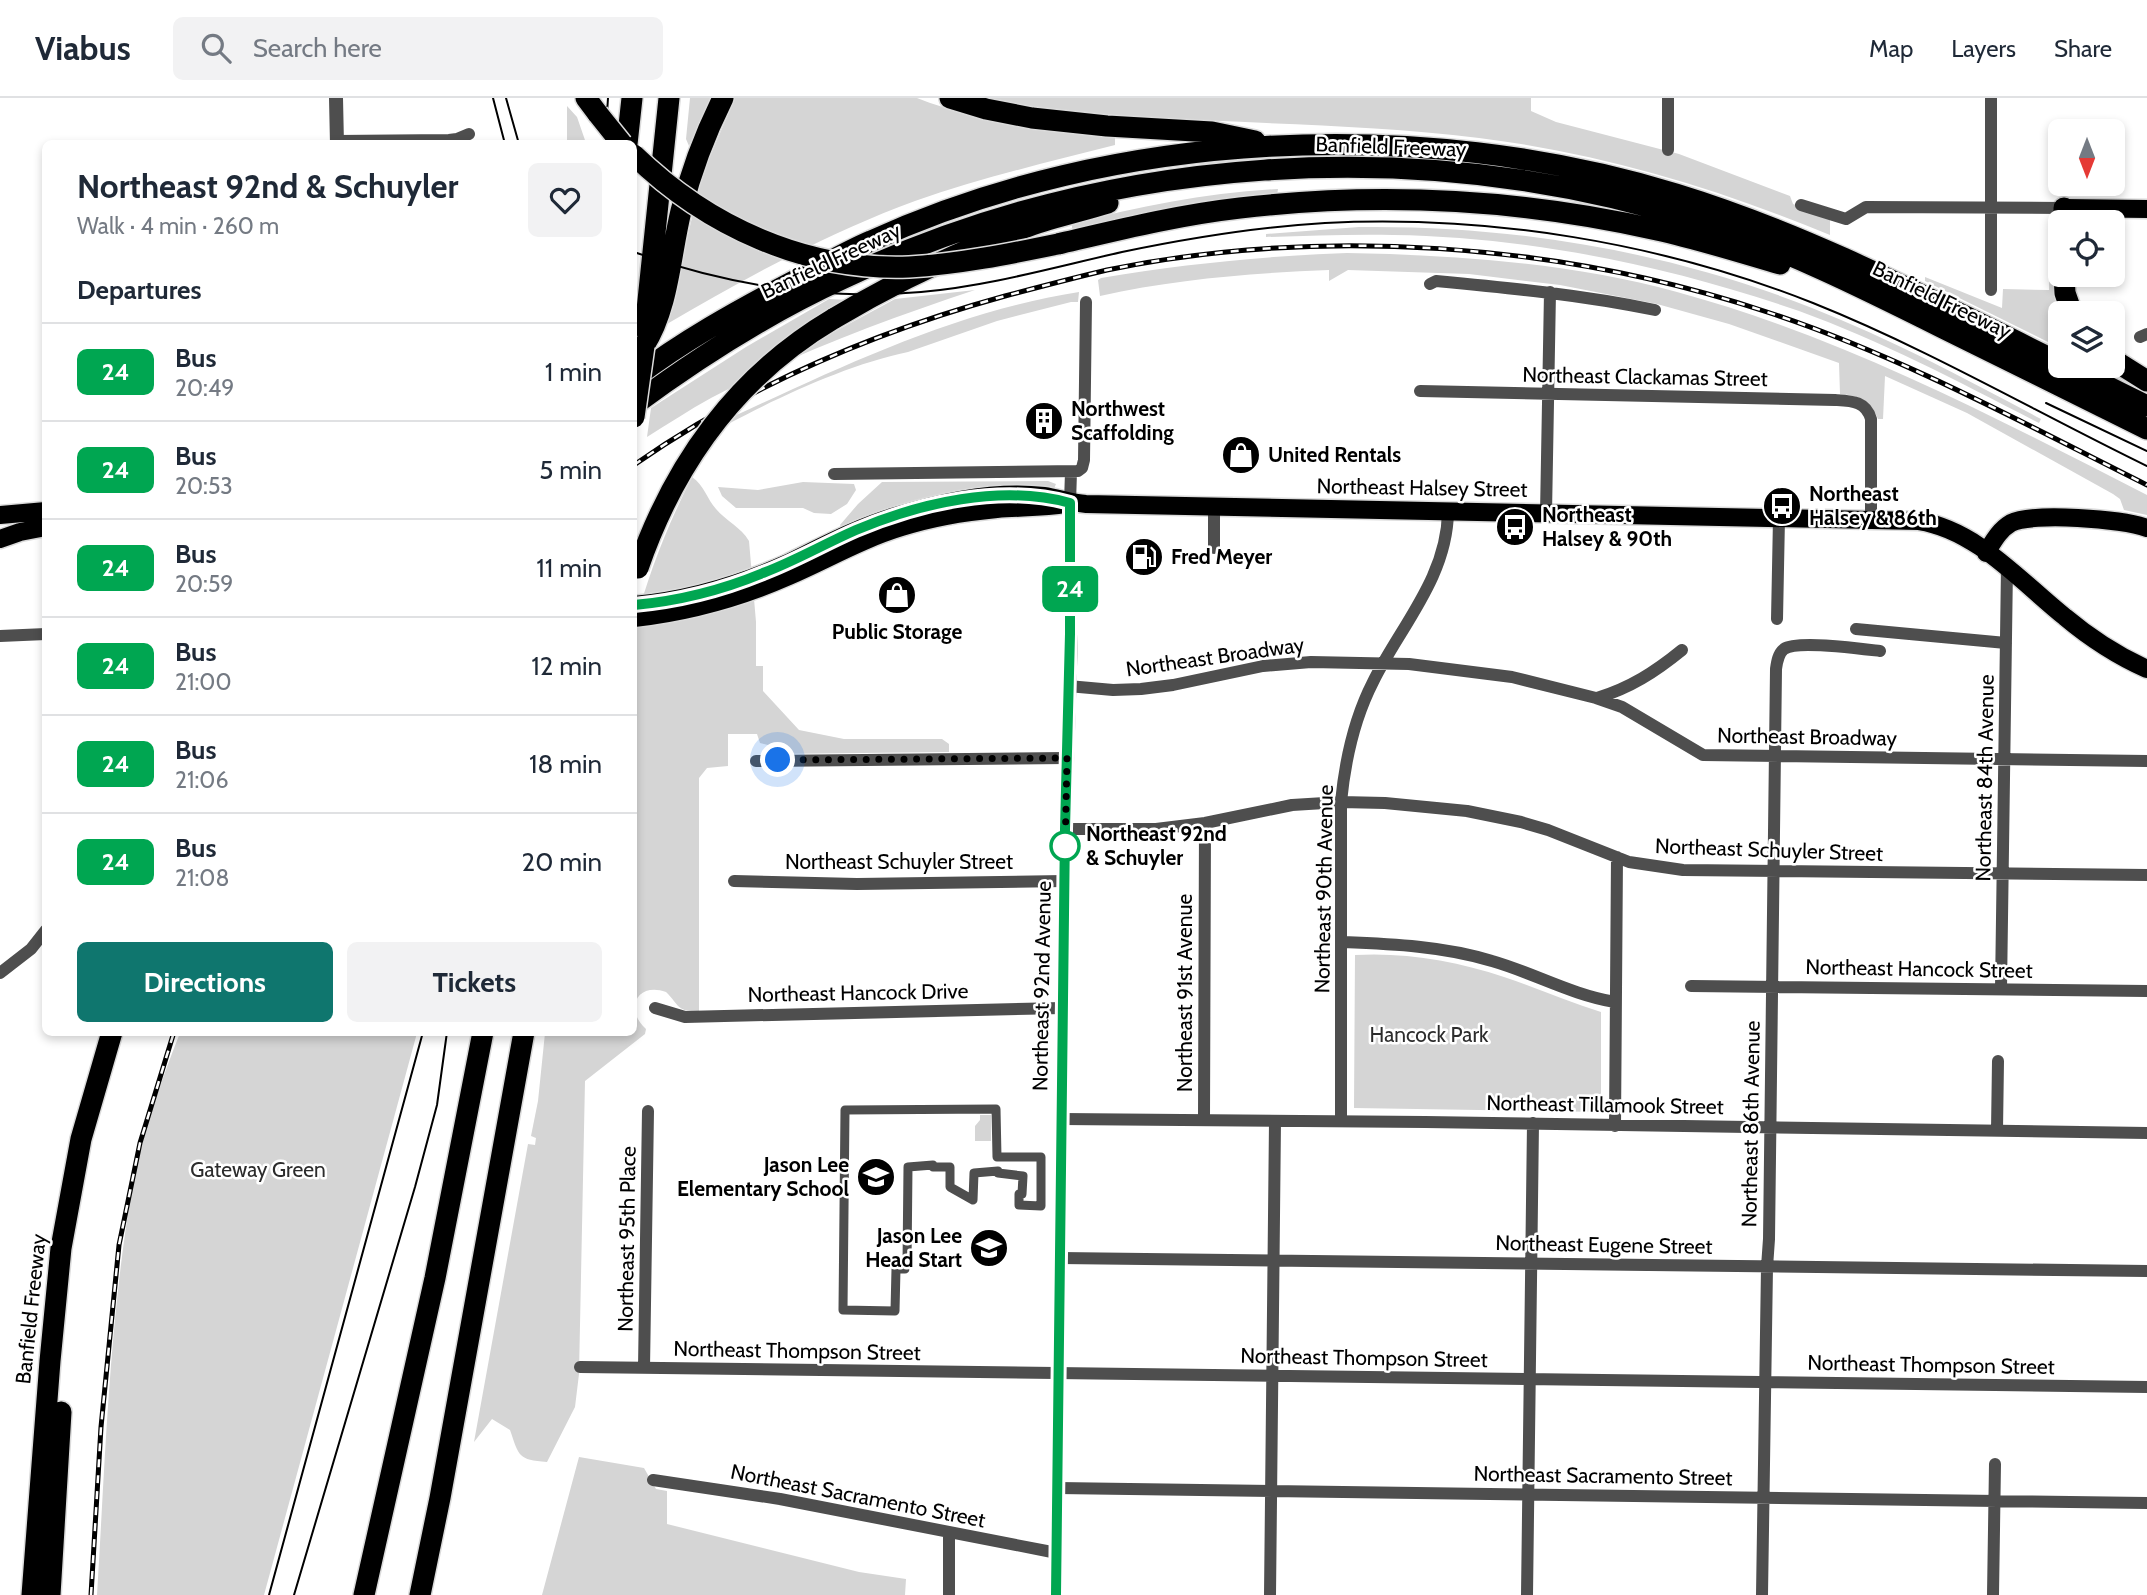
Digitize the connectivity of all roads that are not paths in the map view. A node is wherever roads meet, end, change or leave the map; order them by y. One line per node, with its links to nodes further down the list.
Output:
1 (336, 98): 11 (street)
2 (619, 98): 14 (highway)
3 (632, 98): 15 (highway)
4 (669, 98): 30 (highway)
5 (723, 98): 30 (highway)
6 (950, 98): 16 (highway)
7 (1668, 98): 17 (street)
8 (1991, 98): 21 (street)
9 (592, 106): 13 (highway, bridge)
10 (469, 134): 12 (street)
11 (337, 140)
12 (449, 140)
13 (620, 140)
14 (622, 140)
15 (624, 140)
16 (1270, 145): 32 (highway, Banfield Freeway); 34 (highway, Banfield Freeway)
17 (1668, 150)
18 (637, 158): 26 (highway, bridge)
19 (1186, 178): 26 (highway, Banfield Freeway); 42 (highway, Banfield Freeway); 62 (highway, bridge)
20 (1801, 205): 21 (street)
21 (1991, 208): 24 (street); 27 (street)
22 (2147, 209): 23 (main road)
23 (2125, 211)
24 (2048, 213)
25 (1430, 284): 28 (street)
26 (1865, 289): 44 (highway, Banfield Freeway)
27 (1991, 290)
28 (1550, 292): 31 (street); 41 (street)
29 (1086, 302): 45 (street, Northeast 92nd Avenue)
30 (654, 304): 33 (highway)
31 (1655, 310)
32 (709, 325): 33 (highway); 36 (highway, Banfield Freeway)
33 (639, 351): 37 (highway, bridge)
34 (2048, 357)
35 (2125, 367): 39 (highway)
36 (637, 376)
37 (637, 377)
38 (2091, 378): 43 (highway)
39 (2147, 381)
40 (1420, 391): 41 (street, Northeast Clackamas Street)
41 (1548, 394): 52 (street); 54 (street, Northeast Clackamas Street)
42 (637, 403)
43 (2147, 405)
44 (2147, 429)
45 (1071, 472): 46 (street); 47 (street, Northeast 92nd Avenue)
46 (834, 474)
47 (1070, 503): 48 (main road, Northeast Halsey Street); 57 (main road, Northeast Halsey Street); 74 (street, Northeast 92nd Avenue)
48 (1214, 506): 50 (main road, Northeast Halsey Street); 59 (street)
49 (42, 511): 51 (main road)
50 (1448, 512): 52 (main road, Northeast Halsey Street); 72 (street, Northeast 90th Avenue)
51 (0, 514)
52 (1546, 514): 53 (main road, Northeast Halsey Street)
53 (1779, 519): 54 (main road, Northeast Halsey Street); 65 (street)
54 (1871, 520): 60 (main road, Northeast Halsey Street)
55 (42, 528): 58 (main road)
56 (2147, 528): 60 (main road)
57 (876, 529): 63 (main road, Northeast Halsey Street); 64 (main road, Northeast Halsey Street)
58 (0, 539)
59 (1214, 548)
60 (1986, 553): 61 (main road, Northeast Halsey Street)
61 (2007, 567): 69 (street, Northeast 84th Avenue); 73 (main road, Northeast Halsey Street)
62 (637, 573)
63 (637, 605)
64 (637, 617)
65 (1777, 619)
66 (1856, 629): 69 (street)
67 (42, 634): 68 (street)
68 (0, 636)
69 (2006, 643): 78 (street, Northeast 84th Avenue)
70 (1682, 650): 75 (street)
71 (1880, 651): 76 (street, Northeast 86th Avenue)
72 (1384, 663): 74 (street, Northeast Broadway); 75 (street, Northeast Broadway); 81 (street, Northeast 90th Avenue)
73 (2147, 670)
74 (1068, 686): 77 (street, Northeast 92nd Avenue)
75 (1596, 698): 76 (street, Northeast Broadway)
76 (1775, 756): 78 (street, Northeast Broadway); 85 (street, Northeast 86th Avenue)
77 (1067, 758): 79 (street); 83 (street, Northeast 92nd Avenue)
78 (2002, 758): 80 (street, Northeast Broadway); 86 (street, Northeast 84th Avenue)
79 (755, 761)
80 (2147, 761)
81 (1341, 802): 82 (street, Northeast Schuyler Street); 84 (street, Northeast Schuyler Street); 91 (street, Northeast 90th Avenue)
82 (1205, 823): 83 (street, Northeast Schuyler Street); 107 (street, Northeast 91st Avenue)
83 (1065, 829): 89 (street, Northeast 92nd Avenue)
84 (1617, 857): 85 (street, Northeast Schuyler Street); 97 (street)
85 (1773, 872): 86 (street, Northeast Schuyler Street); 94 (street, Northeast 86th Avenue)
86 (2002, 874): 87 (street, Northeast Schuyler Street); 95 (street, Northeast 84th Avenue)
87 (2147, 875)
88 (734, 881): 89 (street, Northeast Schuyler Street)
89 (1064, 881): 98 (street, Northeast 92nd Avenue)
90 (42, 935): 92 (street)
91 (1342, 942): 97 (street); 109 (street, Northeast 90th Avenue)
92 (0, 973)
93 (1691, 986): 94 (street, Northeast Hancock Street)
94 (1773, 986): 95 (street, Northeast Hancock Street); 112 (street, Northeast 86th Avenue)
95 (2001, 989): 96 (street, Northeast Hancock Street)
96 (2147, 991)
97 (1615, 1002): 111 (street)
98 (1063, 1008): 99 (street, Northeast Hancock Drive); 106 (street, Northeast 92nd Avenue)
99 (655, 1009)
100 (111, 1036): 138 (highway, Banfield Freeway)
101 (126, 1036): 141 (highway, Banfield Freeway)
102 (482, 1036): 142 (highway)
103 (523, 1036): 143 (highway)
104 (1998, 1061): 113 (street)
105 (648, 1111): 122 (street, Northeast 95th Place)
106 (1062, 1119): 107 (street, Northeast Tillamook Street); 115 (street, Northeast 92nd Avenue)
107 (1204, 1120): 108 (street, Northeast Tillamook Street)
108 (1275, 1121): 109 (street, Northeast Tillamook Street); 116 (street)
109 (1341, 1121): 110 (street, Northeast Tillamook Street)
110 (1533, 1123): 111 (street, Northeast Tillamook Street); 117 (street)
111 (1615, 1126): 112 (street, Northeast Tillamook Street)
112 (1769, 1128): 113 (street, Northeast Tillamook Street); 118 (street, Northeast 86th Avenue)
113 (1997, 1130): 114 (street, Northeast Tillamook Street)
114 (2147, 1133)
115 (1060, 1258): 116 (street, Northeast Eugene Street); 123 (street, Northeast 92nd Avenue)
116 (1273, 1260): 117 (street, Northeast Eugene Street); 124 (street)
117 (1532, 1264): 118 (street, Northeast Eugene Street); 125 (street)
118 (1767, 1267): 119 (street, Northeast Eugene Street); 126 (street, Northeast 86th Avenue)
119 (2147, 1271)
120 (843, 1310): 120 (street)
121 (580, 1367): 122 (street, Northeast Thompson Street)
122 (644, 1368): 123 (street, Northeast Thompson Street)
123 (1059, 1373): 124 (street, Northeast Thompson Street); 130 (street, Northeast 92nd Avenue)
124 (1272, 1376): 125 (street, Northeast Thompson Street); 131 (street)
125 (1531, 1380): 126 (street, Northeast Thompson Street); 132 (street)
126 (1765, 1382): 127 (street, Northeast Thompson Street); 133 (street, Northeast 86th Avenue)
127 (2147, 1387)
128 (1995, 1464): 134 (street)
129 (653, 1480): 136 (street, Northeast Sacramento Street)
130 (1058, 1489): 131 (street, Northeast Sacramento Street); 137 (street, Northeast 92nd Avenue)
131 (1271, 1491): 132 (street, Northeast Sacramento Street); 146 (street)
132 (1529, 1494): 133 (street, Northeast Sacramento Street); 147 (street)
133 (1764, 1497): 134 (street, Northeast Sacramento Street); 148 (street, Northeast 86th Avenue)
134 (1995, 1500): 135 (street, Northeast Sacramento Street); 149 (street)
135 (2147, 1503)
136 (949, 1532): 137 (street, Northeast Sacramento Street); 144 (street)
137 (1057, 1553): 145 (street, Northeast 92nd Avenue)
138 (34, 1554): 139 (highway); 140 (highway, Banfield Freeway)
139 (27, 1595)
140 (32, 1595)
141 (50, 1595)
142 (364, 1595)
143 (420, 1595)
144 (949, 1595)
145 (1056, 1595)
146 (1270, 1595)
147 (1527, 1595)
148 (1762, 1595)
149 (1993, 1595)

